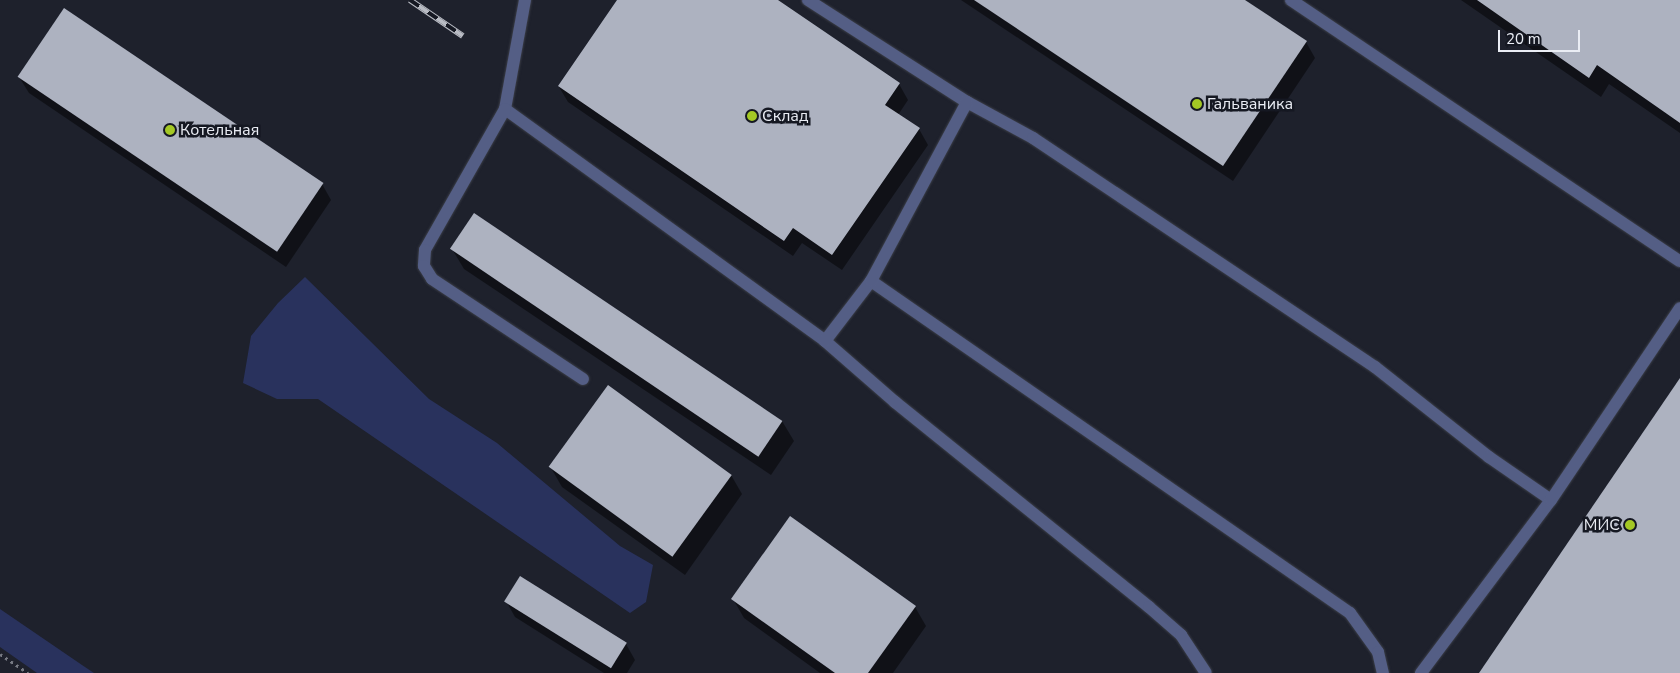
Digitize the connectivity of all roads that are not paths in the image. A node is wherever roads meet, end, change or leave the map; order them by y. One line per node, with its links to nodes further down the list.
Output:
1 (808, 0): 4 (lane)
2 (1291, 0): 6 (lane)
3 (521, 2): 5 (lane)
4 (967, 102): 7 (lane); 11 (lane)
5 (506, 109): 9 (lane); 10 (lane)
6 (1680, 261)
7 (871, 281): 9 (lane); 13 (lane)
8 (1680, 308): 11 (lane)
9 (825, 341): 12 (lane)
10 (582, 379)
11 (1551, 500): 14 (lane)
12 (1206, 673)
13 (1383, 673)
14 (1421, 673)

